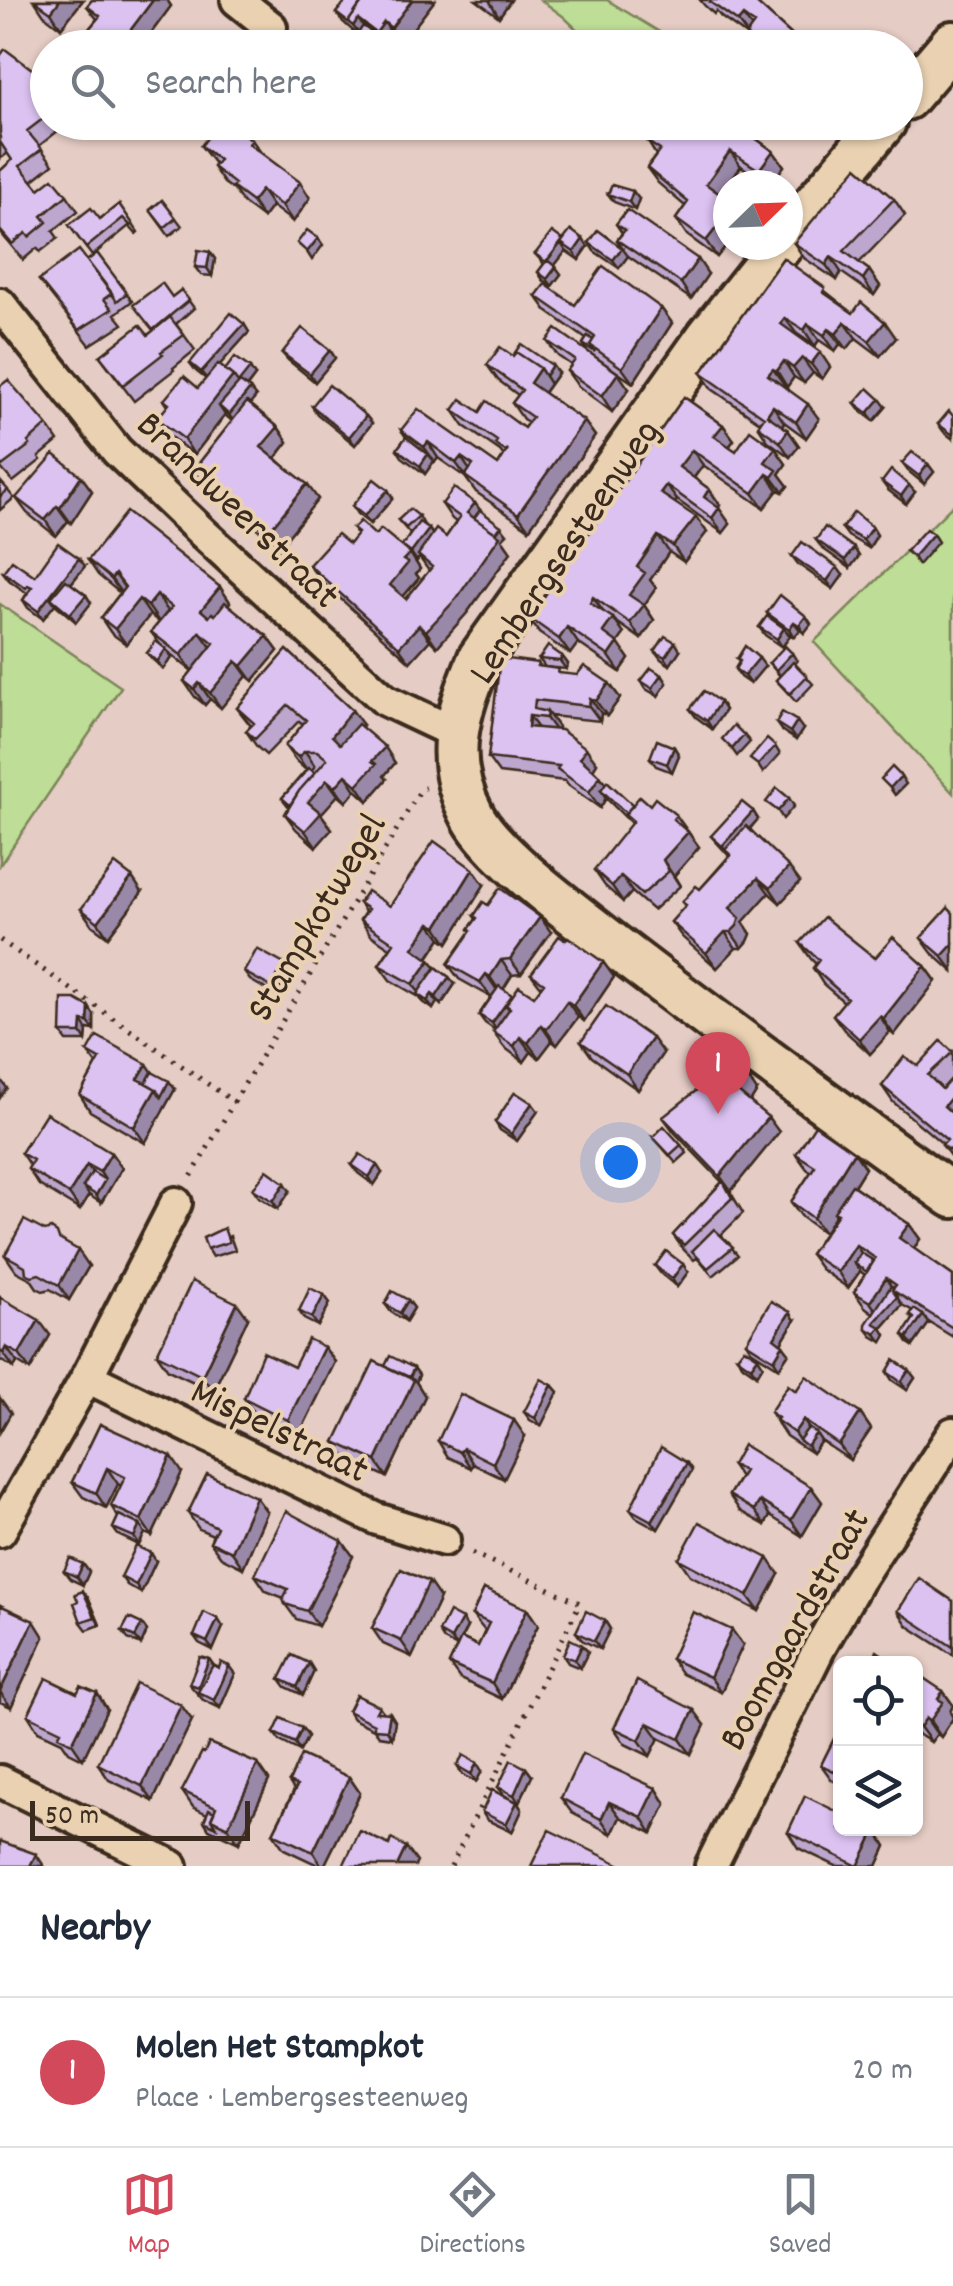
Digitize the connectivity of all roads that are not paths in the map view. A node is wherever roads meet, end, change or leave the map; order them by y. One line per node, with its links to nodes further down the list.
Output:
1 (236, 0): 2 (street)
2 (271, 27)
3 (953, 42): 4 (street)
4 (923, 78)
5 (869, 140): 6 (street)
6 (803, 218)
7 (769, 260): 9 (street, Lembergsesteenweg)
8 (0, 304): 9 (street, Brandweerstraat)
9 (455, 733): 10 (street, Lembergsesteenweg)
10 (953, 1196)
11 (176, 1203): 12 (street)
12 (87, 1378): 14 (street); 15 (street, Mispelstraat)
13 (953, 1433): 18 (street, Boomgaardstraat)
14 (3, 1520)
15 (444, 1540)
16 (0, 1781): 17 (street)
17 (172, 1866)
18 (711, 1866)

